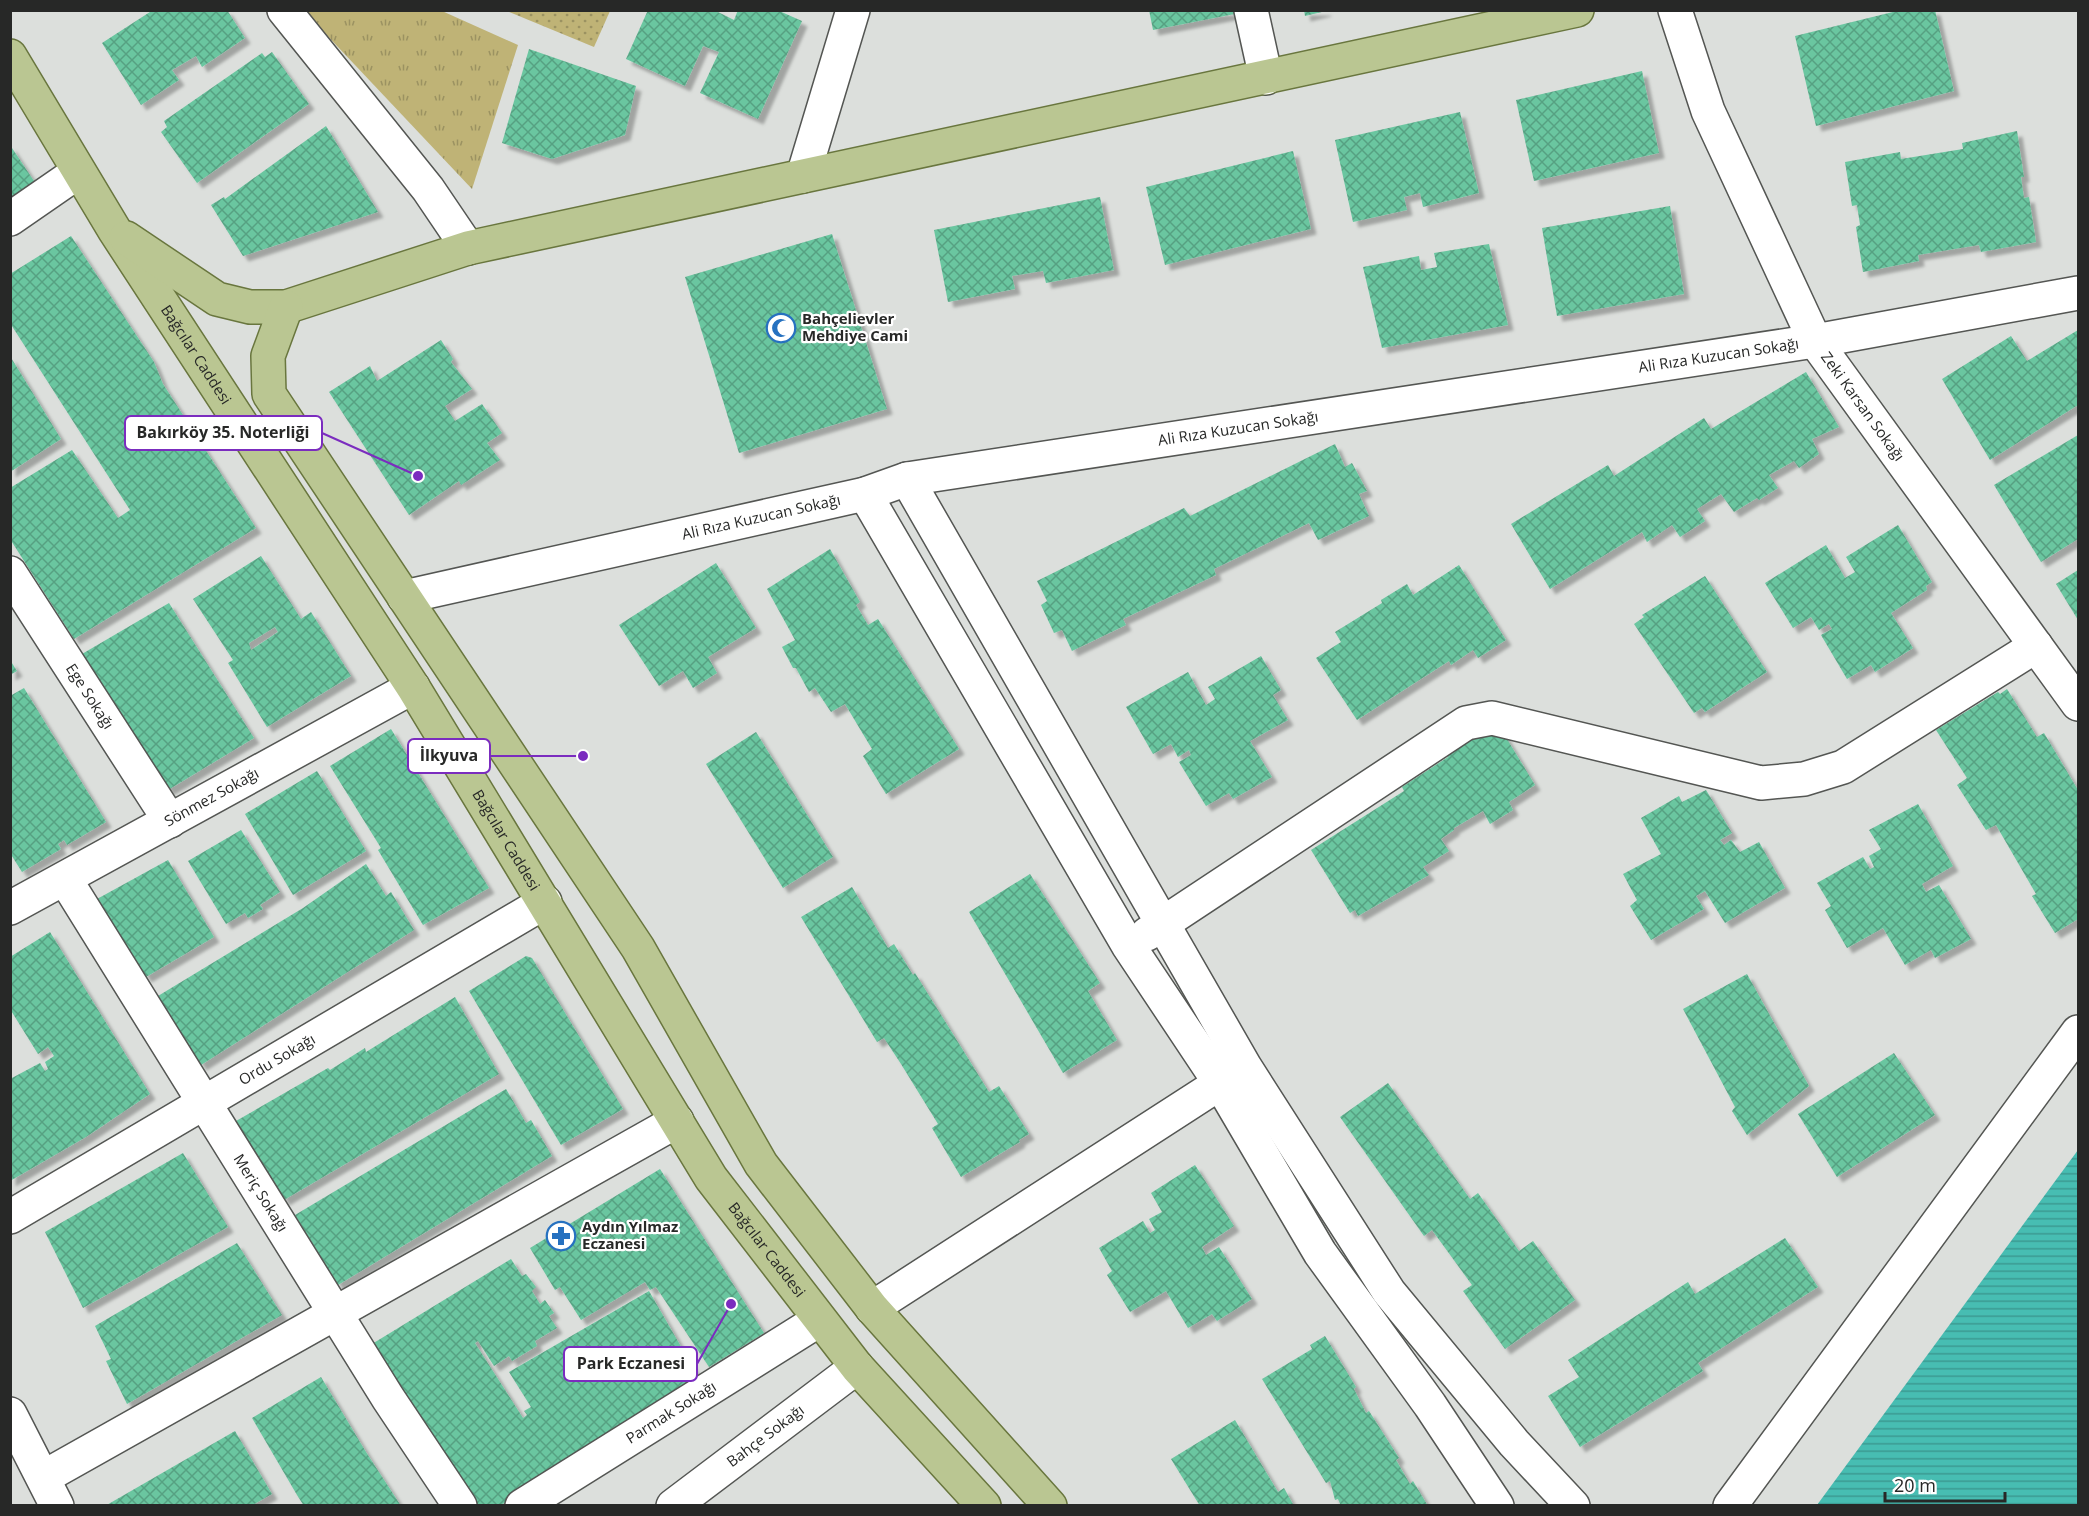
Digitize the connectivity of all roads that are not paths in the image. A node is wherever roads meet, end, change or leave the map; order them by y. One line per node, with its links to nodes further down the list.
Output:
1 (284, 10): 12 (street)
2 (853, 10): 9 (street)
3 (1251, 10): 7 (street)
4 (1577, 10): 7 (main road)
5 (1675, 10): 15 (street, Zeki Karsan Sokağı)
6 (10, 56): 8 (main road, Bağcılar Caddesi)
7 (1266, 78): 9 (main road)
8 (78, 172): 10 (street); 11 (main road, Bağcılar Caddesi)
9 (803, 176): 12 (main road)
10 (10, 219)
11 (115, 231): 14 (main road); 21 (main road, Bağcılar Caddesi)
12 (468, 248): 14 (main road)
13 (2079, 293): 15 (street, Ali Rıza Kuzucan Sokağı)
14 (286, 307): 19 (main road)
15 (1815, 341): 16 (street, Ali Rıza Kuzucan Sokağı); 20 (street, Zeki Karsan Sokağı)
16 (907, 479): 17 (street, Ali Rıza Kuzucan Sokağı); 27 (street)
17 (865, 494): 19 (street, Ali Rıza Kuzucan Sokağı); 28 (street)
18 (10, 573): 23 (street, Ege Sokağı)
19 (404, 597): 34 (main road)
20 (2036, 646): 22 (street, Zeki Karsan Sokağı); 27 (street)
21 (413, 687): 23 (street, Sönmez Sokağı); 25 (main road, Bağcılar Caddesi)
22 (2079, 704)
23 (170, 821): 24 (street, Sönmez Sokağı)
24 (65, 879): 26 (street, Sönmez Sokağı); 31 (street, Meriç Sokağı)
25 (545, 902): 31 (street, Ordu Sokağı); 32 (main road, Bağcılar Caddesi)
26 (10, 908)
27 (1165, 923): 28 (street); 30 (street)
28 (1128, 945): 30 (street)
29 (2079, 1032): 47 (street)
30 (1233, 1075): 34 (street); 45 (street); 46 (street)
31 (204, 1103): 33 (street, Ordu Sokağı); 35 (street, Meriç Sokağı)
32 (677, 1121): 35 (street); 36 (main road, Bağcılar Caddesi)
33 (10, 1217)
34 (872, 1308): 44 (main road)
35 (335, 1313): 39 (street); 40 (street, Meriç Sokağı)
36 (819, 1320): 37 (main road, Bağcılar Caddesi); 41 (street, Parmak Sokağı)
37 (857, 1367): 42 (street, Bahçe Sokağı); 43 (main road, Bağcılar Caddesi)
38 (10, 1414): 39 (street)
39 (51, 1491)
40 (460, 1506)
41 (522, 1506)
42 (673, 1506)
43 (984, 1506)
44 (1050, 1506)
45 (1497, 1506)
46 (1573, 1506)
47 (1730, 1506)

